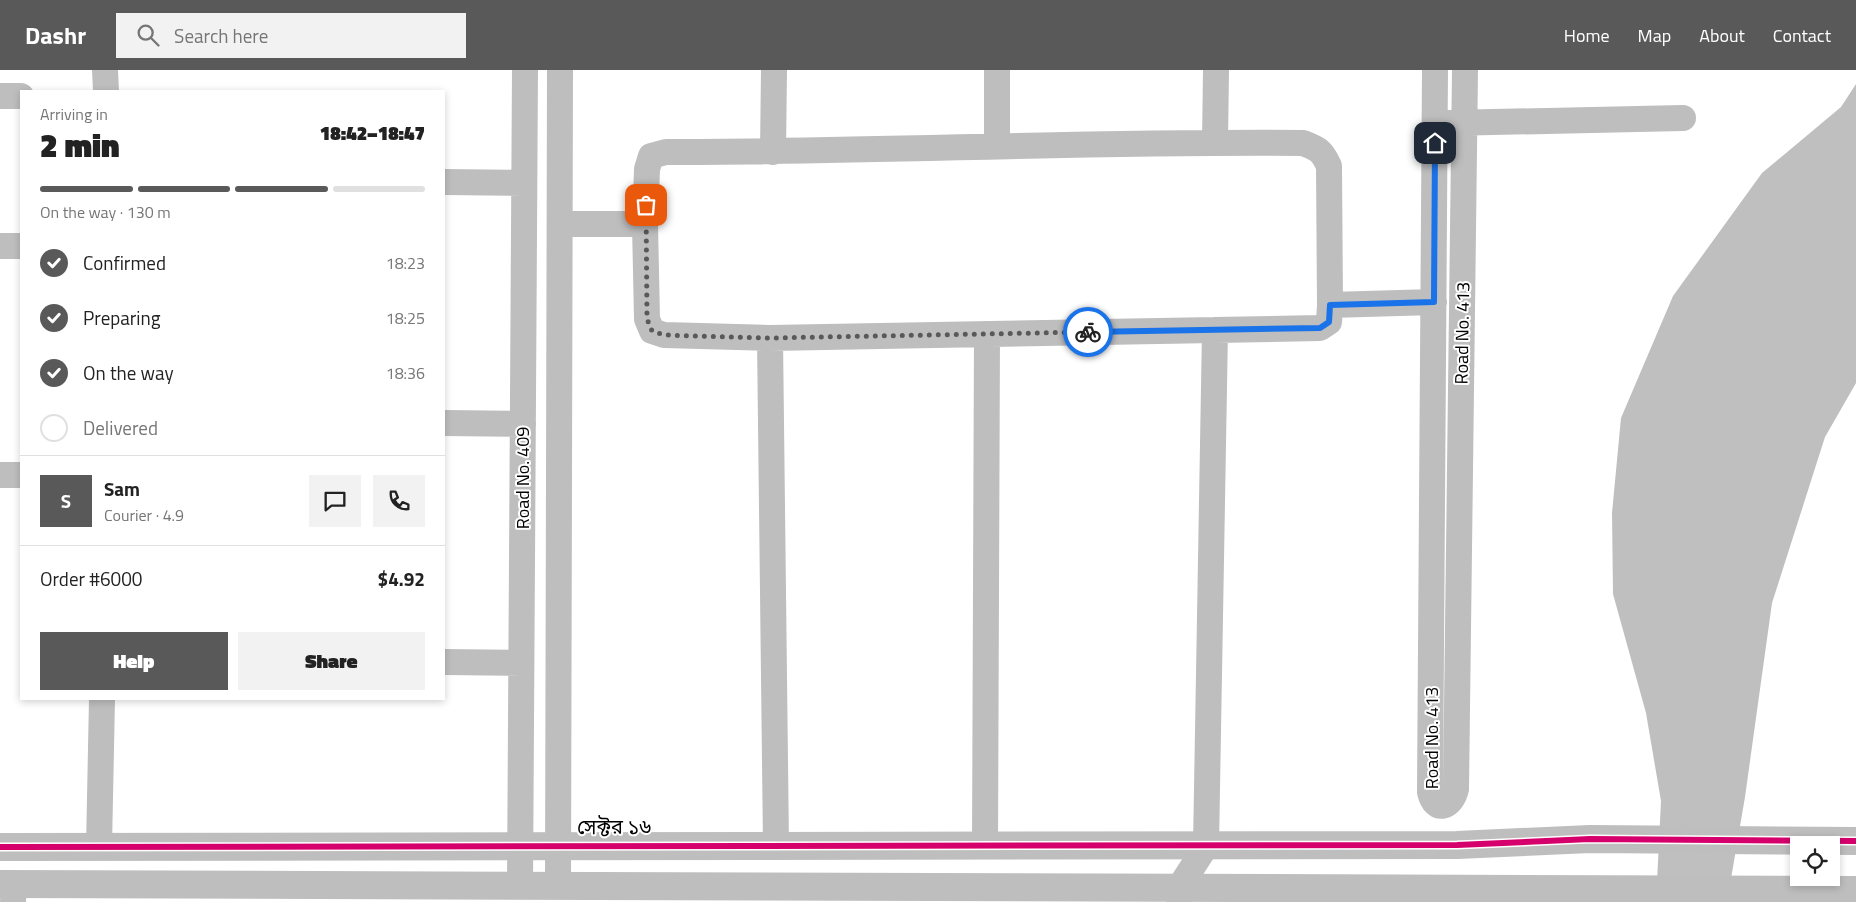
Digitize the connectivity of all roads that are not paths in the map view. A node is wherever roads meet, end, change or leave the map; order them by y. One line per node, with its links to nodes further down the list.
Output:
1 (105, 70): 9 (street)
2 (525, 70): 19 (street, Road No. 409)
3 (560, 70): 20 (street, Road No. 409)
4 (774, 70): 17 (street)
5 (997, 70): 16 (street)
6 (1216, 70): 15 (street)
7 (1435, 70): 14 (street, Road No. 413)
8 (1465, 70): 13 (street, Road No. 413)
9 (106, 90)
10 (0, 96): 11 (street)
11 (20, 96)
12 (1683, 118): 13 (street)
13 (1464, 123): 14 (street); 24 (street, Road No. 413)
14 (1435, 124): 24 (street, Road No. 413)
15 (1215, 142): 16 (street); 25 (street)
16 (997, 145): 17 (street)
17 (773, 152): 21 (street)
18 (445, 182): 19 (street)
19 (524, 183): 30 (street, Road No. 409)
20 (560, 224): 21 (street); 37 (street, Road No. 409)
21 (645, 224): 28 (street)
22 (0, 246): 23 (street)
23 (20, 246)
24 (1434, 302): 25 (street)
25 (1330, 305): 26 (street)
26 (1215, 330): 27 (street); 40 (street)
27 (987, 334): 28 (street); 39 (street)
28 (770, 338): 38 (street)
29 (445, 423): 30 (street)
30 (523, 424): 34 (street, Road No. 409)
31 (0, 475): 32 (street)
32 (20, 475)
33 (445, 662): 34 (street)
34 (521, 663): 43 (street, Road No. 409)
35 (102, 700): 42 (street)
36 (1856, 841): 40 (street)
37 (558, 846): 38 (street); 43 (street); 45 (street, Road No. 409)
38 (776, 846): 39 (street)
39 (985, 846): 40 (street)
40 (1206, 846): 51 (street)
41 (0, 847): 42 (street)
42 (99, 847): 43 (street)
43 (520, 847): 44 (street, Road No. 409)
44 (520, 886): 45 (street); 48 (street)
45 (558, 886): 49 (street)
46 (9, 890): 48 (street)
47 (1856, 890): 51 (street)
48 (308, 894)
49 (600, 894): 50 (street)
50 (888, 895): 51 (street)
51 (1179, 895)

